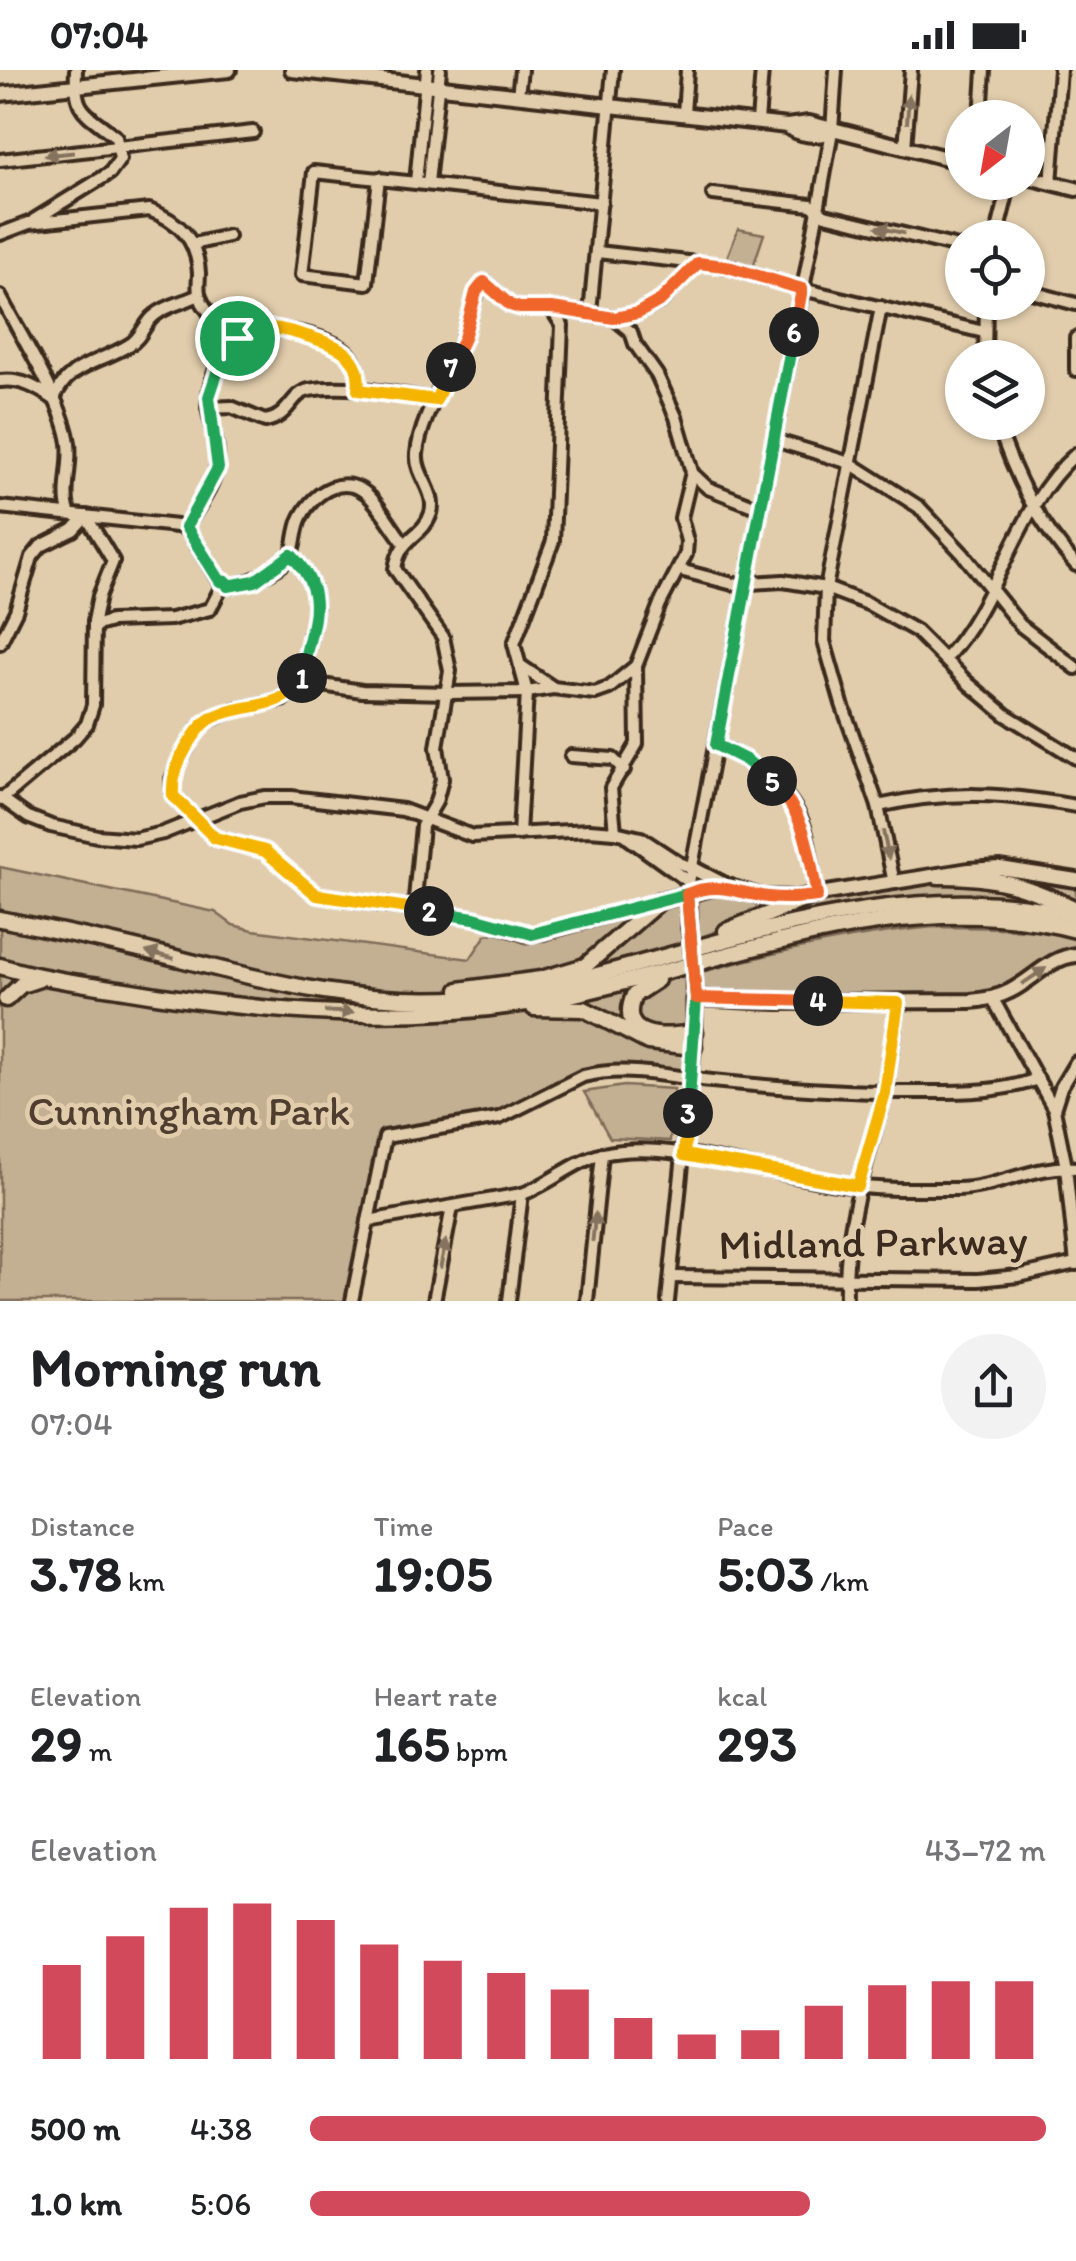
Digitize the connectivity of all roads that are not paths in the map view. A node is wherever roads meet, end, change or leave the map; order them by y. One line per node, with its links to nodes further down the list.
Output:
1 (76, 70): 16 (street)
2 (229, 70): 13 (main road)
3 (292, 70): 14 (main road)
4 (440, 70): 15 (street)
5 (521, 70): 18 (street)
6 (613, 70): 20 (street)
7 (687, 70): 21 (street)
8 (762, 70): 22 (street)
9 (836, 70): 23 (street)
10 (910, 70): 26 (street, one-way to 10)
11 (984, 70): 19 (street)
12 (1060, 70): 32 (street)
13 (202, 71): 16 (main road)
14 (347, 73): 15 (main road)
15 (430, 80): 18 (main road); 31 (street)
16 (75, 86): 17 (main road); 25 (street)
17 (0, 94)
18 (518, 95): 20 (main road)
19 (982, 100)
20 (610, 106): 21 (main road); 36 (street)
21 (684, 114): 22 (main road)
22 (758, 122): 23 (main road)
23 (832, 131): 26 (main road); 37 (street)
24 (254, 132): 25 (street)
25 (118, 148): 28 (street, one-way to 28); 35 (street)
26 (905, 148): 27 (main road)
27 (945, 158)
28 (0, 160)
29 (378, 178): 29 (street); 31 (street)
30 (1045, 181): 32 (main road)
31 (422, 183): 36 (street)
32 (1052, 183): 33 (main road)
33 (1076, 189)
34 (713, 194): 37 (street)
35 (62, 202): 38 (street); 39 (street)
36 (601, 203): 44 (street)
37 (818, 210): 43 (street, one-way to 37); 46 (street)
38 (68, 219): 39 (street); 42 (street)
39 (29, 223): 40 (street)
40 (0, 234)
41 (228, 236): 42 (street)
42 (194, 244): 47 (street)
43 (945, 244)
44 (597, 252): 45 (street); 54 (street)
45 (698, 263): 46 (street); 55 (street)
46 (802, 289): 51 (street); 72 (street)
47 (198, 295): 61 (street); 68 (street)
48 (0, 296): 68 (street)
49 (1045, 296): 50 (street)
50 (1076, 304)
51 (880, 307): 60 (street); 75 (street)
52 (552, 308): 53 (street); 58 (street); 69 (street)
53 (576, 311): 54 (street); 58 (street)
54 (590, 313): 56 (street)
55 (638, 313): 56 (street); 59 (street)
56 (614, 318): 59 (street)
57 (985, 320): 60 (street)
58 (562, 325): 98 (street)
59 (631, 332): 76 (street)
60 (984, 332): 63 (street)
61 (237, 338): 66 (street); 70 (street)
62 (1076, 338): 64 (street)
63 (984, 340)
64 (1076, 370)
65 (0, 381): 68 (street)
66 (358, 390): 67 (street); 70 (street)
67 (413, 398): 69 (street); 71 (street)
68 (54, 400): 82 (street)
69 (436, 400): 71 (street)
70 (208, 408): 84 (street)
71 (430, 416): 85 (street)
72 (774, 440): 75 (street); 81 (street)
73 (1003, 440): 80 (street)
74 (1076, 454): 80 (street)
75 (850, 463): 91 (street); 92 (street)
76 (692, 472): 77 (street); 78 (street)
77 (708, 488): 78 (street); 81 (street)
78 (688, 494): 88 (street)
79 (0, 506): 82 (street)
80 (1033, 508): 87 (street); 92 (street)
81 (761, 509): 89 (street)
82 (69, 512): 83 (street)
83 (86, 516): 84 (street); 93 (street); 96 (street)
84 (186, 527): 90 (street)
85 (404, 543): 86 (street); 107 (street)
86 (291, 555): 90 (street); 101 (street)
87 (1076, 566)
88 (680, 570): 89 (street); 99 (street)
89 (747, 582): 91 (street); 109 (street)
90 (223, 586): 94 (street)
91 (826, 588): 97 (street); 114 (street)
92 (991, 592): 97 (street); 100 (street)
93 (96, 612): 94 (street); 95 (street)
94 (111, 621): 95 (street)
95 (94, 626): 113 (street)
96 (0, 643)
97 (945, 658): 111 (street)
98 (519, 665): 104 (street); 105 (street)
99 (636, 666): 102 (street); 103 (street)
100 (1076, 668)
101 (302, 682): 107 (street); 117 (street)
102 (618, 682): 103 (street); 104 (street)
103 (636, 682): 112 (street)
104 (553, 688): 105 (street)
105 (528, 692): 106 (street); 119 (street)
106 (466, 693): 107 (street); 108 (street)
107 (448, 694): 108 (street)
108 (444, 717): 116 (street)
109 (716, 745): 122 (street); 125 (street)
110 (571, 756): 112 (street)
111 (1076, 758)
112 (624, 770): 118 (street)
113 (1, 798): 117 (street)
114 (878, 806): 115 (street); 123 (street, one-way to 123)
115 (1076, 806)
116 (427, 818): 117 (street); 119 (street); 127 (street)
117 (194, 820): 127 (street)
118 (619, 833): 119 (street); 122 (street)
119 (519, 834)
120 (938, 876): 121 (main road); 123 (main road); 128 (highway)
121 (1076, 880)
122 (689, 881): 124 (main road); 124 (main road); 126 (main road); 143 (street, bridge)
123 (894, 884): 125 (main road)
124 (730, 887): 125 (main road)
125 (815, 896): 139 (highway)
126 (660, 900): 127 (street); 139 (highway)
127 (414, 908)
128 (1076, 908)
129 (1076, 916): 146 (highway)
130 (0, 919): 133 (highway); 142 (highway, one-way to 130)
131 (1076, 930): 135 (highway)
132 (1076, 955): 145 (main road, one-way to 132)
133 (120, 956)
134 (0, 958): 141 (highway)
135 (705, 960): 148 (highway); 150 (highway)
136 (0, 966): 140 (highway)
137 (191, 970): 142 (highway)
138 (0, 976): 140 (highway)
139 (555, 976): 146 (highway)
140 (48, 978): 149 (highway)
141 (114, 978)
142 (254, 980): 146 (highway)
143 (695, 991): 147 (main road); 150 (main road)
144 (186, 992): 149 (highway)
145 (992, 998): 147 (main road); 153 (street)
146 (395, 1000)
147 (898, 1003): 154 (street)
148 (509, 1005): 149 (highway, one-way to 148); 150 (highway)
149 (278, 1008)
150 (695, 1039): 152 (street)
151 (1076, 1062): 155 (street)
152 (692, 1078): 154 (street); 157 (street); 162 (street)
153 (1038, 1080): 154 (street); 155 (street)
154 (885, 1093): 159 (street)
155 (1054, 1109): 158 (street)
156 (602, 1154): 157 (street); 160 (street); 169 (street, one-way to 156)
157 (684, 1155): 159 (street); 165 (street)
158 (1071, 1168): 159 (street); 163 (street)
159 (858, 1186): 164 (street)
160 (522, 1194): 161 (street); 168 (street)
161 (452, 1207): 162 (street); 167 (street, one-way to 161)
162 (368, 1221): 166 (street)
163 (1076, 1263): 164 (street, Midland Parkway)
164 (846, 1277): 165 (street, Midland Parkway); 171 (street)
165 (671, 1278): 170 (street)
166 (352, 1301)
167 (434, 1301)
168 (509, 1301)
169 (587, 1301)
170 (668, 1301)
171 (846, 1301)

